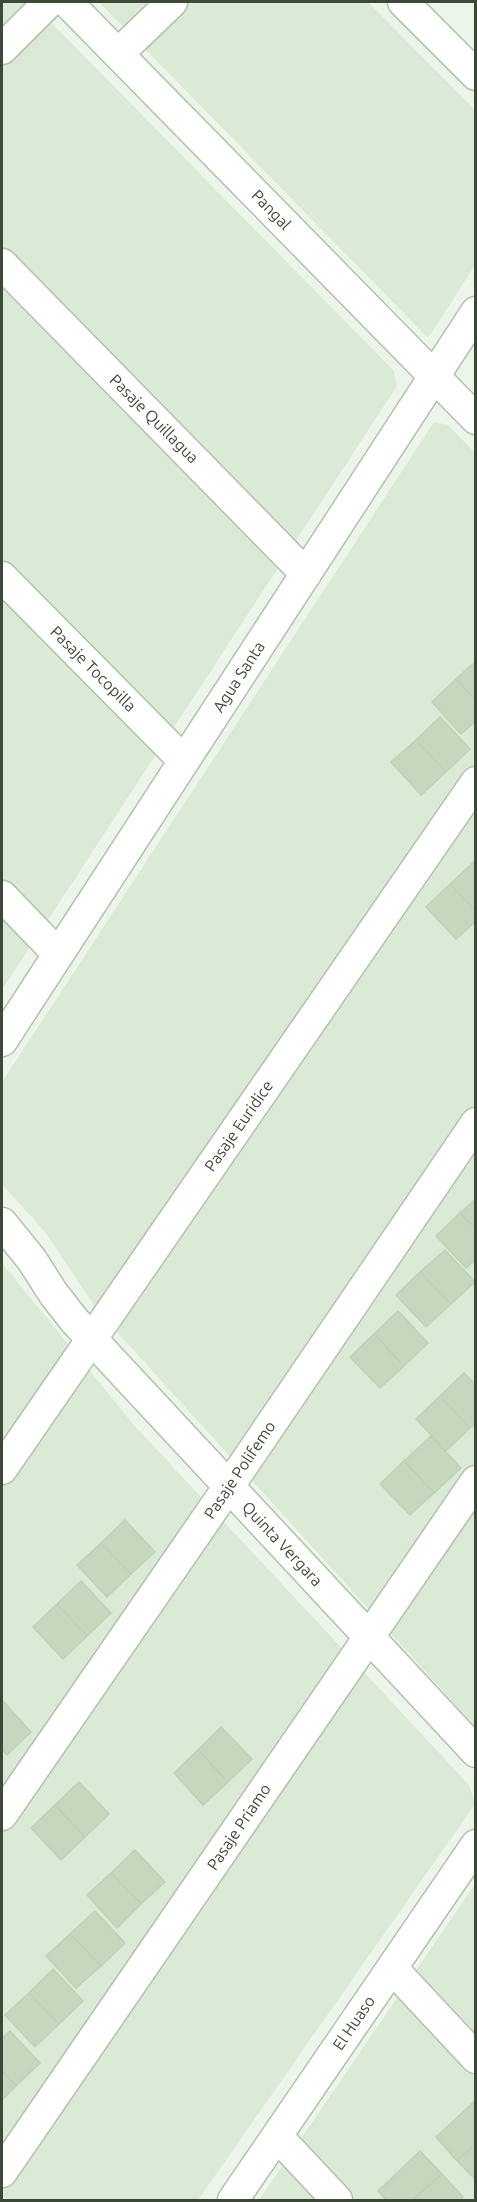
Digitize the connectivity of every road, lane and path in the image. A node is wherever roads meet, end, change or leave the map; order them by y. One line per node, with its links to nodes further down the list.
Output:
1 (49, 2): 5 (street)
2 (67, 2): 6 (street, Pangal)
3 (172, 2): 6 (street)
4 (403, 2): 7 (street)
5 (2, 49)
6 (118, 54): 10 (street, Pangal)
7 (476, 75)
8 (2, 264): 12 (street, Pasaje Quillagua)
9 (476, 312): 10 (street, Agua Santa)
10 (434, 376): 11 (street, Pangal); 12 (street, Agua Santa)
11 (476, 419)
12 (306, 574): 14 (street, Agua Santa)
13 (2, 577): 14 (street, Pasaje Tocopilla)
14 (184, 761): 17 (street, Agua Santa)
15 (476, 782): 21 (street, Pasaje Euridice)
16 (2, 896): 17 (street)
17 (58, 954): 18 (street, Agua Santa)
18 (2, 1041)
19 (476, 1123): 24 (street, Pasaje Polifemo)
20 (2, 1223): 21 (street, Quinta Vergara)
21 (92, 1339): 22 (street, Pasaje Euridice); 24 (street, Quinta Vergara)
22 (2, 1469)
23 (476, 1481): 25 (street, Pasaje Priamo)
24 (229, 1486): 25 (street, Quinta Vergara); 27 (street, Pasaje Polifemo)
25 (369, 1637): 26 (street, Quinta Vergara); 32 (street, Pasaje Priamo)
26 (476, 1752)
27 (2, 1815)
28 (476, 1845): 29 (street, El Huaso)
29 (392, 1968): 30 (street); 31 (street, El Huaso)
30 (476, 2058)
31 (277, 2136): 33 (street, El Huaso); 34 (street)
32 (2, 2172)
33 (232, 2200)
34 (337, 2200)

